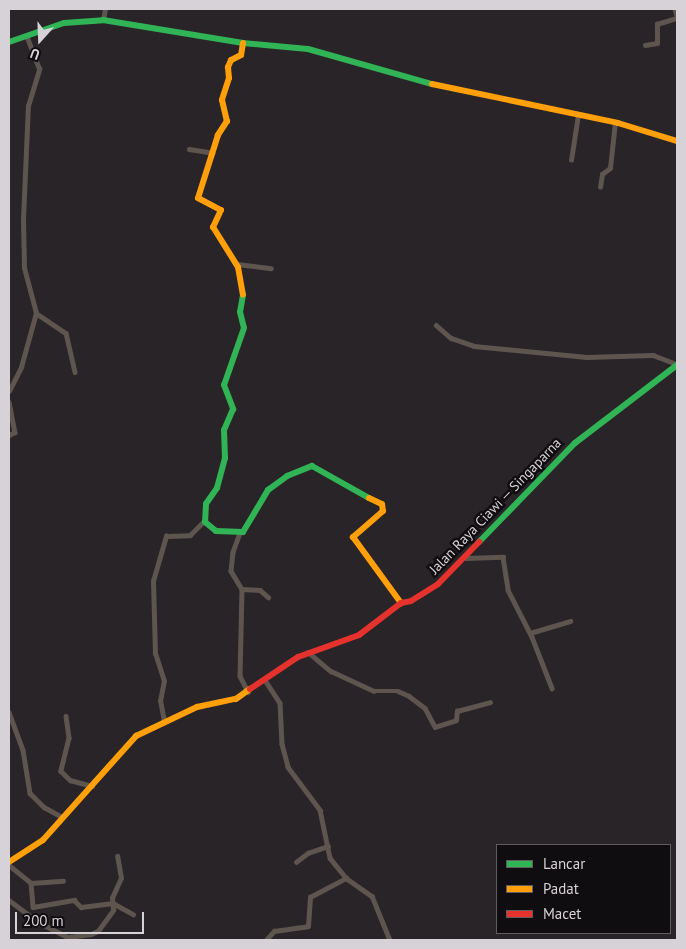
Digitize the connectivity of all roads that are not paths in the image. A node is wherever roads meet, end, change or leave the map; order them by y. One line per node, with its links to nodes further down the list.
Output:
1 (105, 9): 4 (street)
2 (675, 9): 3 (street)
3 (677, 17): 8 (street)
4 (103, 20): 5 (street); 7 (street)
5 (26, 37): 6 (street); 18 (street)
6 (9, 42)
7 (243, 43): 9 (street); 13 (street)
8 (645, 45)
9 (578, 115): 10 (street); 14 (street)
10 (615, 122): 11 (street); 15 (street)
11 (677, 140)
12 (189, 149): 13 (street)
13 (212, 153): 16 (street)
14 (571, 160)
15 (600, 187)
16 (237, 264): 17 (street); 25 (street)
17 (271, 268)
18 (36, 313): 21 (street); 22 (street)
19 (436, 325): 20 (street)
20 (677, 365): 27 (street, Jalan Raya Ciawi — Singaparna)
21 (75, 372)
22 (9, 391)
23 (9, 402): 24 (street)
24 (9, 436)
25 (205, 520): 26 (street); 40 (street)
26 (240, 533): 28 (street); 30 (street)
27 (466, 558): 30 (street, Jalan Raya Ciawi — Singaparna); 32 (street)
28 (242, 589): 29 (street); 36 (street)
29 (268, 598)
30 (401, 603): 33 (street, Jalan Raya Ciawi — Singaparna)
31 (570, 621): 32 (street)
32 (530, 633): 35 (street)
33 (308, 652): 34 (street, Jalan Raya Ciawi — Singaparna); 37 (street)
34 (265, 680): 36 (street, Jalan Raya Ciawi — Singaparna); 43 (street)
35 (552, 688)
36 (248, 692): 40 (street, Jalan Raya Ciawi — Singaparna)
37 (490, 702)
38 (9, 712): 42 (street)
39 (66, 716): 41 (street)
40 (164, 721): 41 (street, Jalan Raya Ciawi — Singaparna)
41 (92, 786): 42 (street, Jalan Raya Ciawi — Singaparna)
42 (62, 817): 46 (street, Jalan Raya Ciawi — Singaparna)
43 (328, 846): 45 (street); 47 (street)
44 (118, 856): 51 (street)
45 (296, 862)
46 (9, 864): 49 (street)
47 (346, 878): 54 (street); 55 (street)
48 (62, 882): 49 (street)
49 (31, 883): 51 (street)
50 (9, 900): 53 (street)
51 (113, 903): 52 (street); 53 (street)
52 (133, 914)
53 (84, 937)
54 (266, 940)
55 (390, 940)

